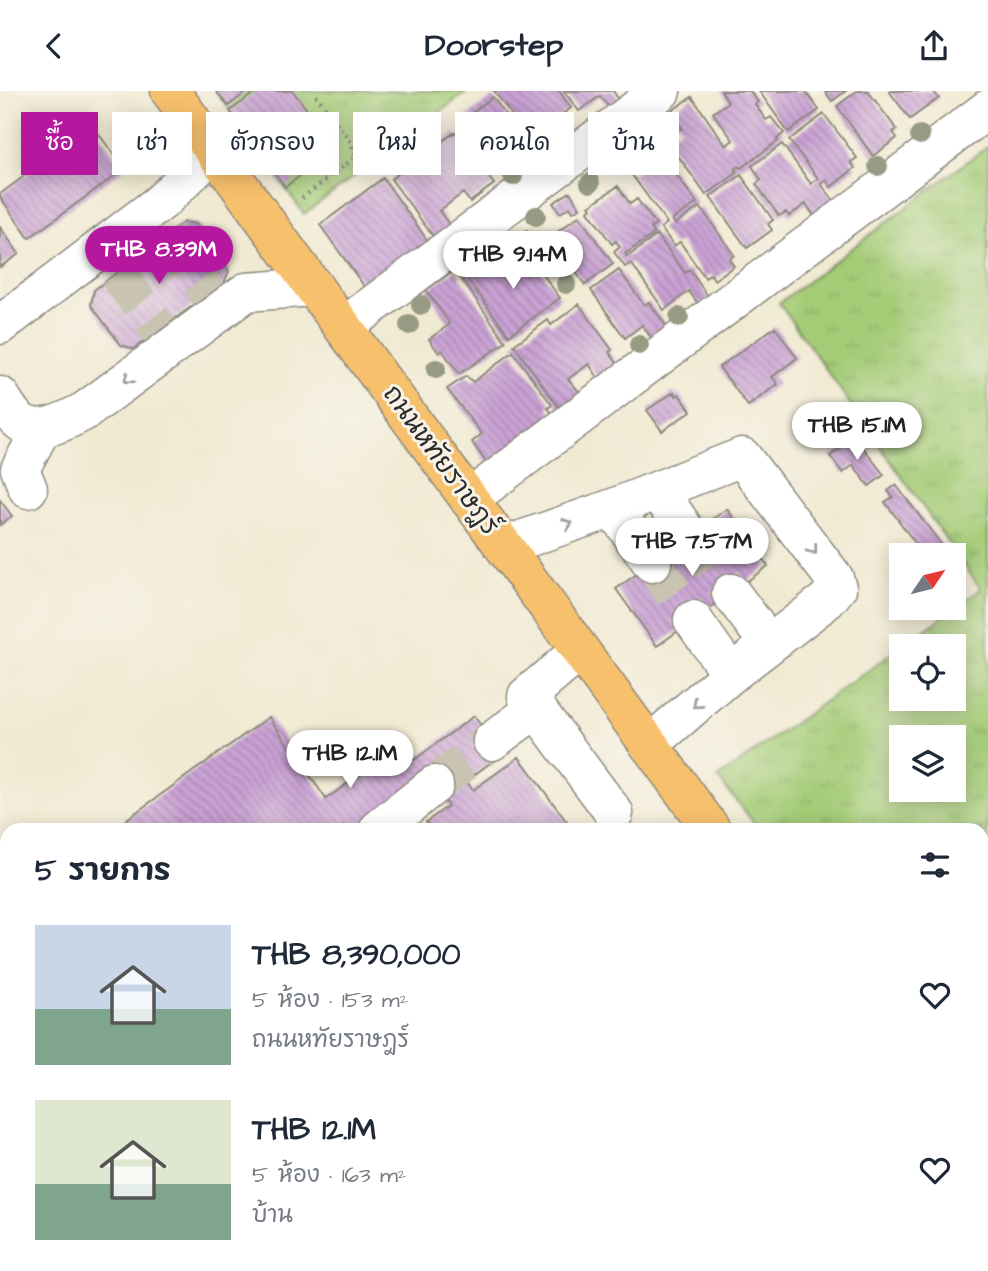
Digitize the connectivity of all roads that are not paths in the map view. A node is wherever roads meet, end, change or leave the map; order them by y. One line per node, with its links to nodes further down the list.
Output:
1 (170, 91): 4 (main road, ถนนหทัยราษฎร์)
2 (661, 91): 9 (street)
3 (988, 109): 14 (street)
4 (206, 140)
5 (206, 161): 8 (street)
6 (232, 175): 7 (main road, ถนนหทัยราษฎร์)
7 (314, 287): 9 (main road, ถนนหทัยราษฎร์); 11 (street, one-way to 11)
8 (0, 325)
9 (343, 327): 14 (main road, ถนนหทัยราษฎร์)
10 (0, 396): 11 (street)
11 (42, 428): 12 (street)
12 (28, 489)
13 (658, 490): 15 (street); 16 (street); 21 (street, one-way to 21)
14 (469, 499): 17 (main road, ถนนหทัยราษฎร์)
15 (613, 508): 17 (street, one-way to 15); 18 (street)
16 (689, 536)
17 (504, 546): 22 (main road, ถนนหทัยราษฎร์)
18 (652, 563)
19 (731, 593): 21 (street)
20 (693, 620): 23 (street)
21 (769, 644): 23 (street)
22 (580, 651): 24 (street); 26 (main road, ถนนหทัยราษฎร์)
23 (731, 674): 26 (street, one-way to 26)
24 (537, 708): 25 (street); 28 (street)
25 (492, 741)
26 (649, 745): 30 (main road, ถนนหทัยราษฎร์)
27 (434, 785): 29 (street)
28 (614, 813)
29 (386, 823)
30 (707, 823)

